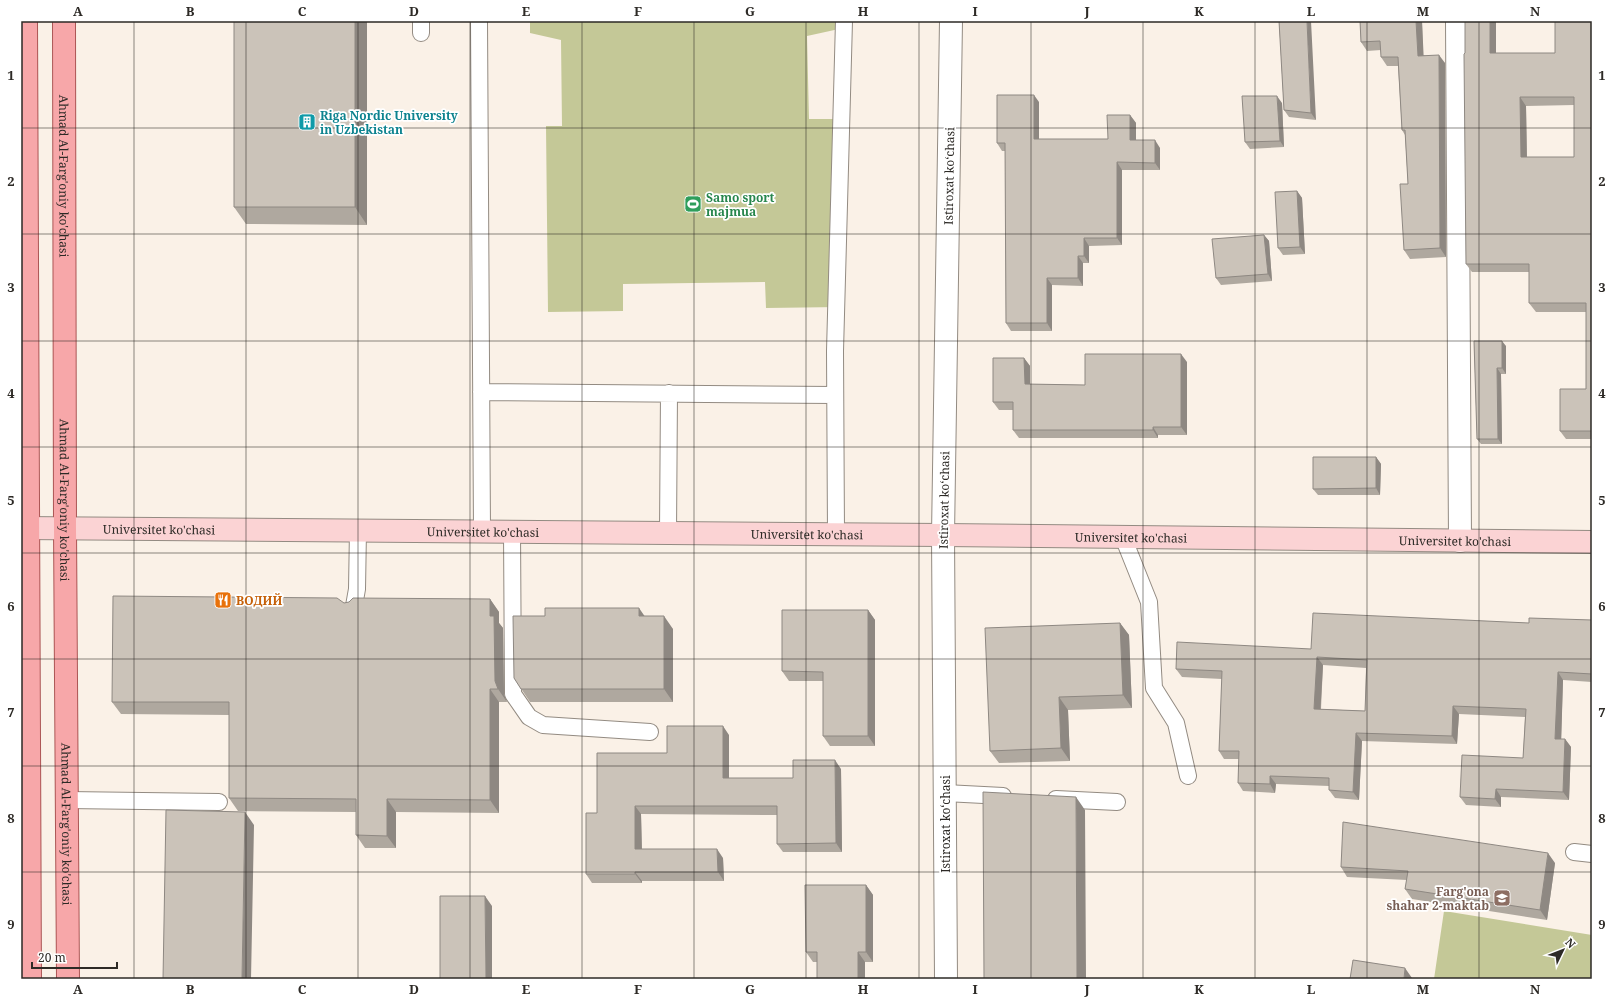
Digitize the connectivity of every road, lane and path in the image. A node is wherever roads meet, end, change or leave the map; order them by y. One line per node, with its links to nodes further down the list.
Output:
1 (64, 21): 11 (main road, Ahmad Al-Farg'oniy ko'chasi)
2 (479, 21): 7 (lane)
3 (844, 21): 9 (lane)
4 (951, 21): 17 (street, Istiroxat koʻchasi)
5 (1457, 21): 19 (street)
6 (24, 23): 10 (main road)
7 (481, 392): 8 (lane); 14 (lane)
8 (669, 393): 9 (lane); 15 (lane)
9 (835, 395): 16 (lane)
10 (24, 528): 11 (main road, Universitet ko'chasi); 32 (main road)
11 (65, 528): 12 (main road, Universitet ko'chasi); 27 (main road, Ahmad Al-Farg'oniy ko'chasi)
12 (358, 530): 14 (main road, Universitet ko'chasi); 21 (lane)
13 (512, 531): 14 (main road, Universitet ko'chasi); 15 (main road, Universitet ko'chasi); 22 (lane)
14 (482, 532)
15 (668, 533): 16 (main road, Universitet ko'chasi)
16 (836, 534): 17 (main road, Universitet ko'chasi)
17 (943, 535): 18 (main road, Universitet ko'chasi); 24 (street, Istiroxat koʻchasi)
18 (1123, 537): 19 (main road, Universitet ko'chasi); 23 (lane)
19 (1460, 541): 20 (main road, Universitet ko'chasi)
20 (1592, 542)
21 (354, 606)
22 (650, 732)
23 (1188, 776)
24 (945, 793): 25 (lane); 34 (street, Istiroxat koʻchasi)
25 (1015, 797)
26 (1039, 798): 29 (lane)
27 (67, 800): 28 (lane); 33 (main road, Ahmad Al-Farg'oniy ko'chasi)
28 (219, 802)
29 (1117, 802)
30 (1574, 852): 31 (lane)
31 (1592, 854)
32 (30, 979)
33 (68, 979)
34 (946, 979)

